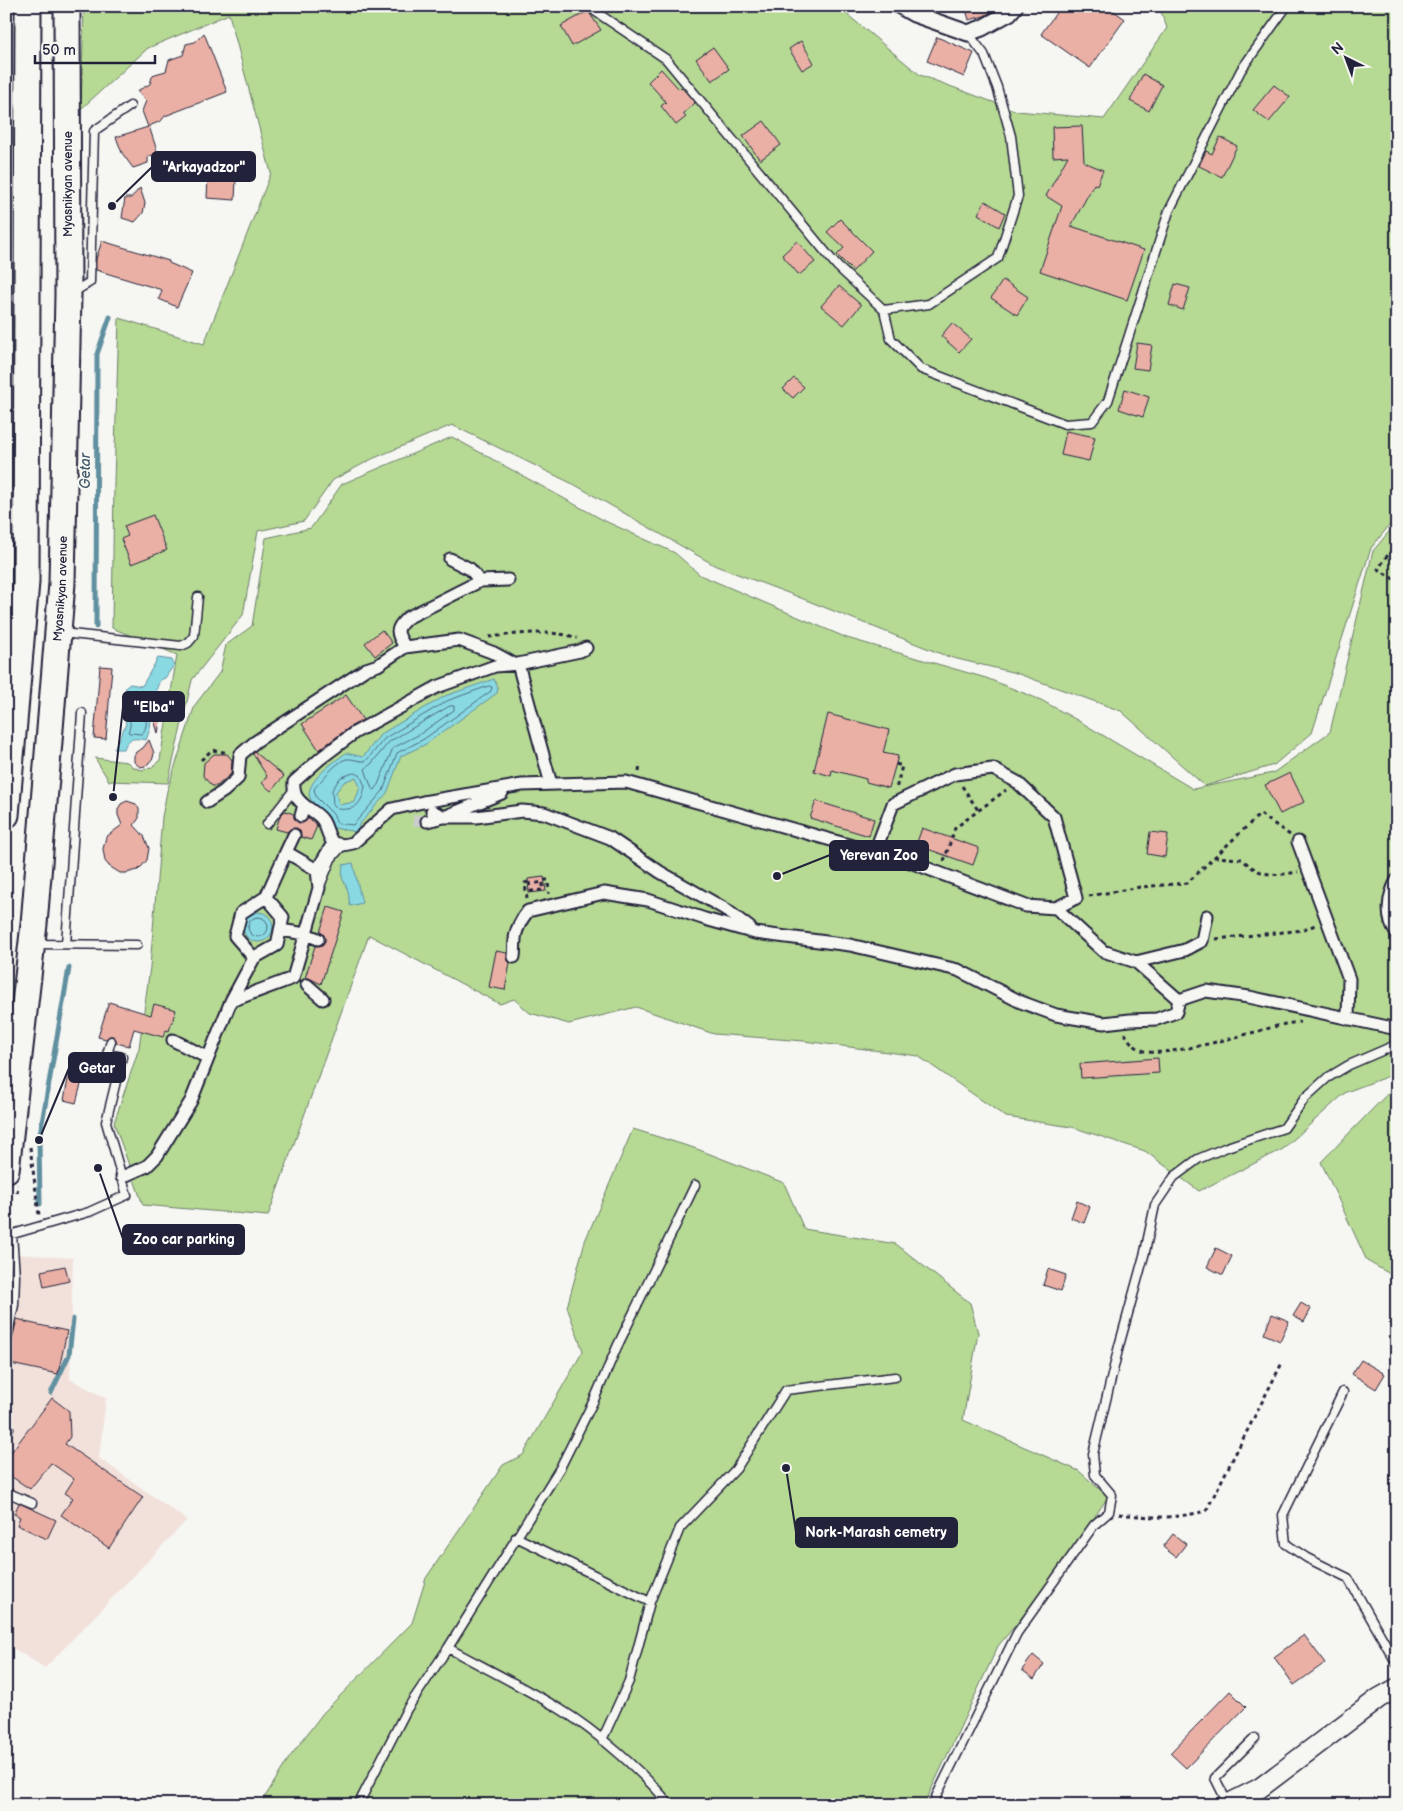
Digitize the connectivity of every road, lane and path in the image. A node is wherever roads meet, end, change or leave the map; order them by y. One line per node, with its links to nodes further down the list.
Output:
1 (28, 6): 37 (highway)
2 (67, 6): 10 (highway, Myasnikyan avenue)
3 (592, 6): 11 (lane)
4 (900, 6): 7 (street)
5 (1015, 6): 8 (street)
6 (1287, 6): 11 (lane)
7 (918, 10): 8 (street)
8 (968, 33): 11 (lane)
9 (130, 106): 10 (lane)
10 (68, 295): 18 (highway, Myasnikyan avenue)
11 (884, 310)
12 (1397, 542): 16 (path)
13 (450, 559): 15 (street)
14 (508, 580): 15 (street)
15 (480, 581): 20 (street)
16 (1397, 581)
17 (198, 598): 18 (lane)
18 (58, 632): 65 (highway, Myasnikyan avenue)
19 (459, 640): 20 (street); 21 (path); 22 (street)
20 (405, 647): 24 (street)
21 (586, 648): 22 (street)
22 (516, 664): 31 (street); 33 (street)
23 (82, 713): 66 (lane)
24 (240, 755): 25 (path); 34 (street)
25 (201, 760)
26 (640, 764): 29 (path)
27 (896, 764): 35 (path)
28 (955, 774): 30 (street); 35 (street); 36 (path)
29 (638, 775)
30 (1017, 782): 36 (path); 54 (street)
31 (551, 784): 32 (street); 44 (street)
32 (522, 785): 39 (street); 43 (street)
33 (293, 790): 40 (lane); 43 (street)
34 (207, 802)
35 (893, 804): 44 (street)
36 (978, 810): 49 (path)
37 (6, 814)
38 (429, 816): 39 (street)
39 (444, 817): 60 (street)
40 (267, 824)
41 (294, 835): 45 (street)
42 (1298, 842): 46 (path); 48 (street)
43 (338, 844): 47 (street); 52 (lane)
44 (876, 850): 49 (street)
45 (286, 852): 47 (street); 53 (street)
46 (1214, 857): 48 (path); 54 (path)
47 (319, 866): 52 (street)
48 (1309, 870): 75 (street)
49 (940, 874): 55 (street)
50 (1397, 880): 62 (street)
51 (530, 882): 56 (path)
52 (319, 888): 61 (street)
53 (266, 897): 59 (street); 69 (street)
54 (1076, 898): 55 (street)
55 (1056, 908): 70 (street)
56 (528, 911): 60 (street); 68 (street)
57 (1207, 916): 70 (street)
58 (1316, 925): 64 (path)
59 (280, 930): 61 (street); 69 (street)
60 (755, 933): 76 (street)
61 (306, 934): 63 (street); 71 (street)
62 (1397, 934)
63 (318, 939)
64 (1214, 940)
65 (32, 944): 66 (lane); 84 (highway, Myasnikyan avenue)
66 (66, 944): 67 (lane)
67 (137, 945)
68 (514, 957)
69 (254, 958): 74 (street)
70 (1136, 962): 73 (street)
71 (293, 978): 72 (street); 74 (street)
72 (323, 999)
73 (1179, 1000): 75 (street); 76 (street)
74 (231, 1001): 82 (street)
75 (1348, 1019): 78 (street)
76 (1120, 1021): 77 (path)
77 (1304, 1022)
78 (1397, 1029)
79 (173, 1040): 82 (street)
80 (111, 1041): 85 (lane)
81 (1397, 1042): 95 (lane)
82 (208, 1058): 85 (street)
83 (24, 1146): 87 (path)
84 (6, 1170)
85 (122, 1177): 87 (lane)
86 (695, 1185): 96 (lane)
87 (40, 1226): 88 (lane)
88 (9, 1235): 89 (lane)
89 (6, 1342)
90 (1282, 1363): 95 (path)
91 (894, 1377): 97 (lane)
92 (1343, 1392): 99 (lane)
93 (6, 1492): 94 (lane)
94 (32, 1502)
95 (1109, 1512): 106 (lane)
96 (516, 1537): 97 (lane); 98 (lane)
97 (650, 1602): 102 (lane)
98 (448, 1648): 102 (lane); 104 (lane)
99 (1397, 1664)
100 (1397, 1688): 103 (street)
101 (1255, 1738): 103 (lane)
102 (602, 1740): 105 (lane)
103 (1227, 1804)
104 (358, 1805)
105 (670, 1805)
106 (932, 1805)

